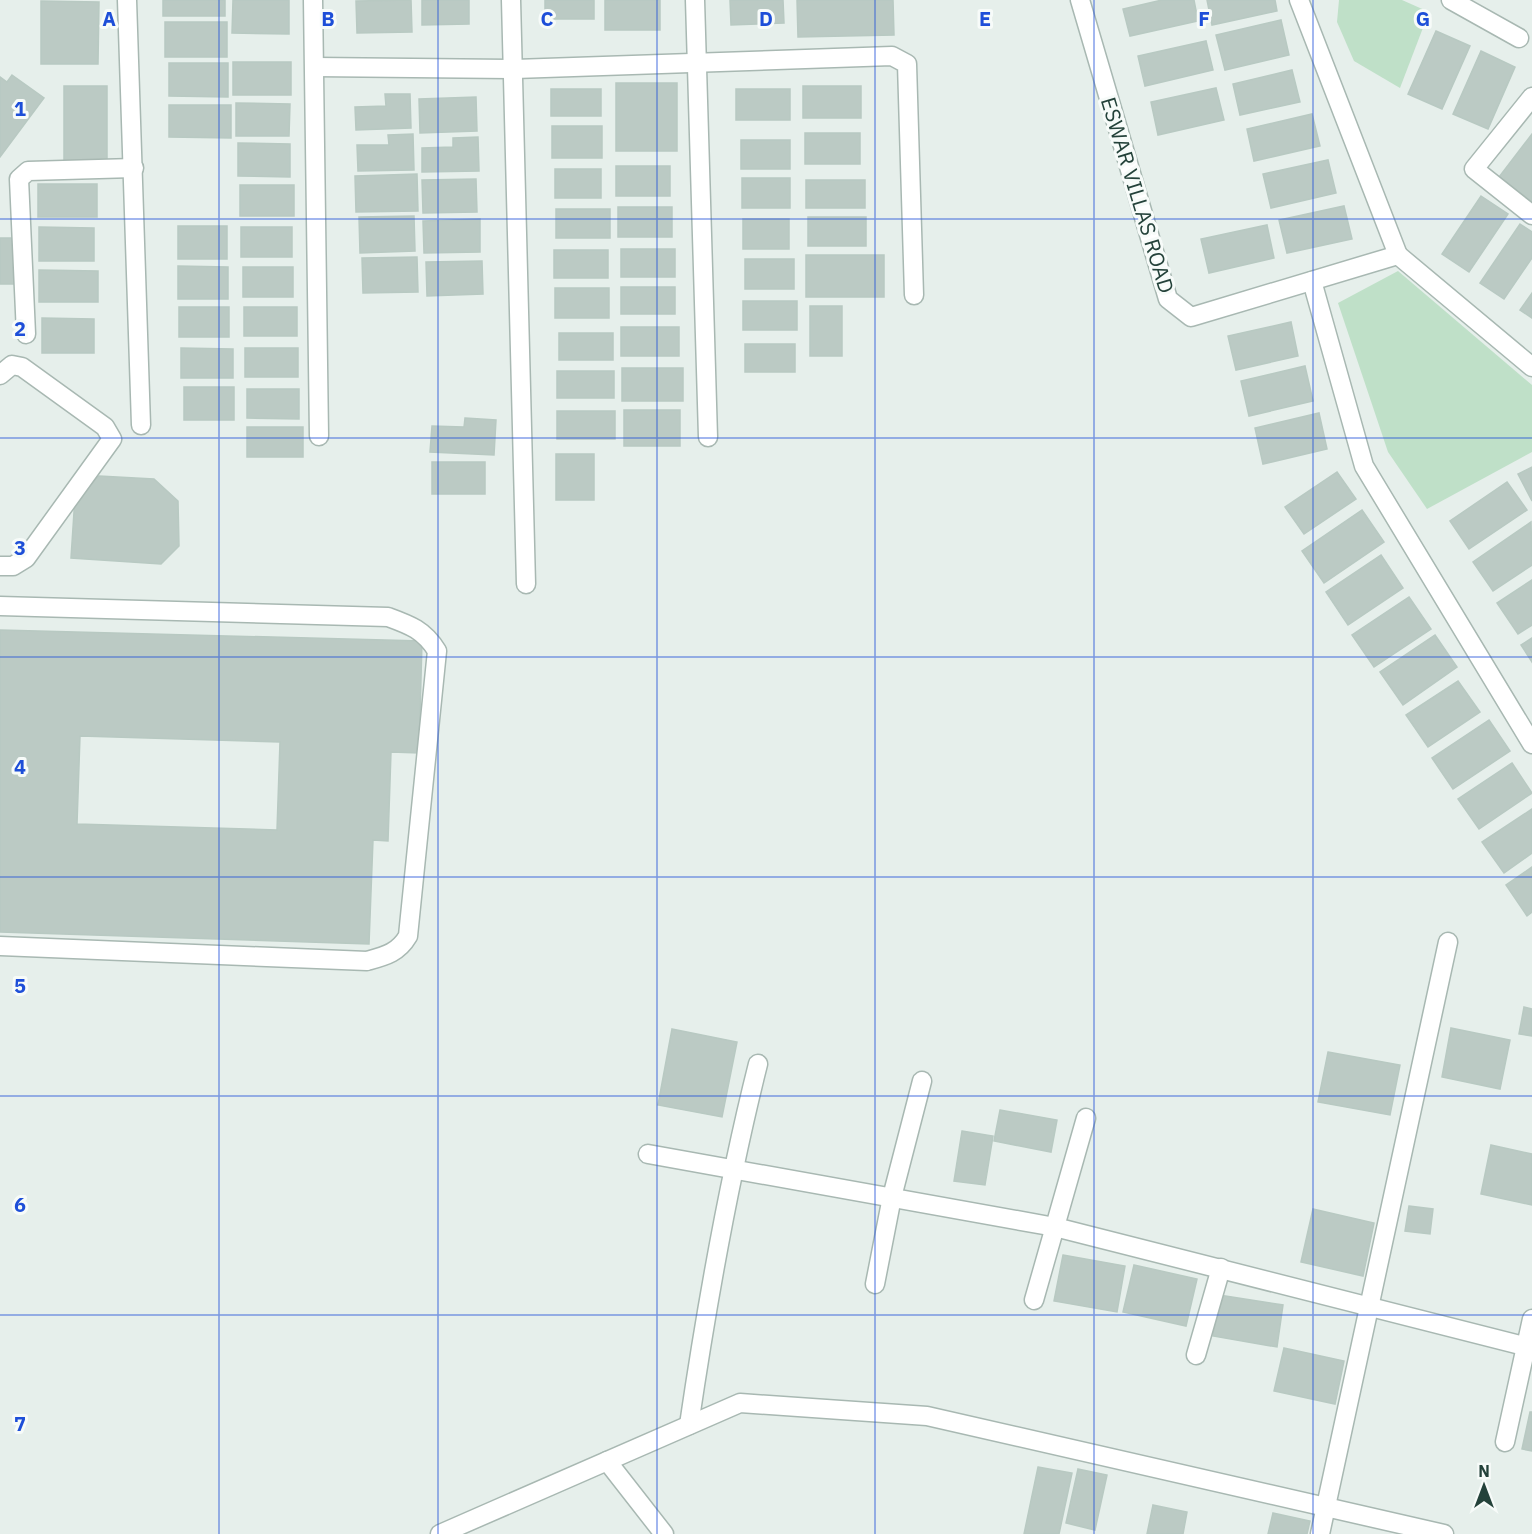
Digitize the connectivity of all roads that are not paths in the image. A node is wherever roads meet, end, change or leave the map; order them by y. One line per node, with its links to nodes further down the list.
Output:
1 (127, 0): 13 (street)
2 (313, 0): 10 (street)
3 (511, 0): 11 (street)
4 (695, 0): 9 (street)
5 (1080, 0): 16 (street, ESWAR VILLAS ROAD)
6 (1299, 0): 15 (street)
7 (1451, 0): 8 (street)
8 (1519, 38)
9 (699, 62): 11 (street); 17 (street); 23 (street)
10 (315, 67): 11 (street); 22 (street)
11 (514, 69): 25 (street)
12 (1532, 97): 14 (street)
13 (134, 168): 18 (street); 21 (street)
14 (1532, 215)
15 (1398, 255): 16 (street, ESWAR VILLAS ROAD); 19 (street)
16 (1312, 281): 27 (street)
17 (914, 295)
18 (26, 334)
19 (1532, 367)
20 (0, 375): 24 (street)
21 (141, 426)
22 (319, 436)
23 (708, 437)
24 (0, 566)
25 (526, 584)
26 (0, 606): 29 (street)
27 (1532, 744)
28 (1448, 942): 40 (street)
29 (0, 946)
30 (758, 1064): 34 (street)
31 (922, 1081): 35 (street)
32 (1086, 1118): 36 (street)
33 (648, 1154): 34 (street)
34 (732, 1169): 35 (street); 44 (street)
35 (892, 1197): 36 (street); 38 (street)
36 (1055, 1227): 37 (street); 39 (street)
37 (1221, 1268): 40 (street); 43 (street)
38 (875, 1284)
39 (1034, 1300)
40 (1368, 1307): 42 (street); 47 (street)
41 (1532, 1319): 42 (street)
42 (1529, 1348): 45 (street)
43 (1196, 1355)
44 (689, 1425): 46 (street); 47 (street)
45 (1505, 1442)
46 (607, 1461): 48 (street); 49 (street)
47 (1327, 1509): 50 (street); 51 (street)
48 (440, 1534)
49 (664, 1534)
50 (1320, 1534)
51 (1444, 1534)

